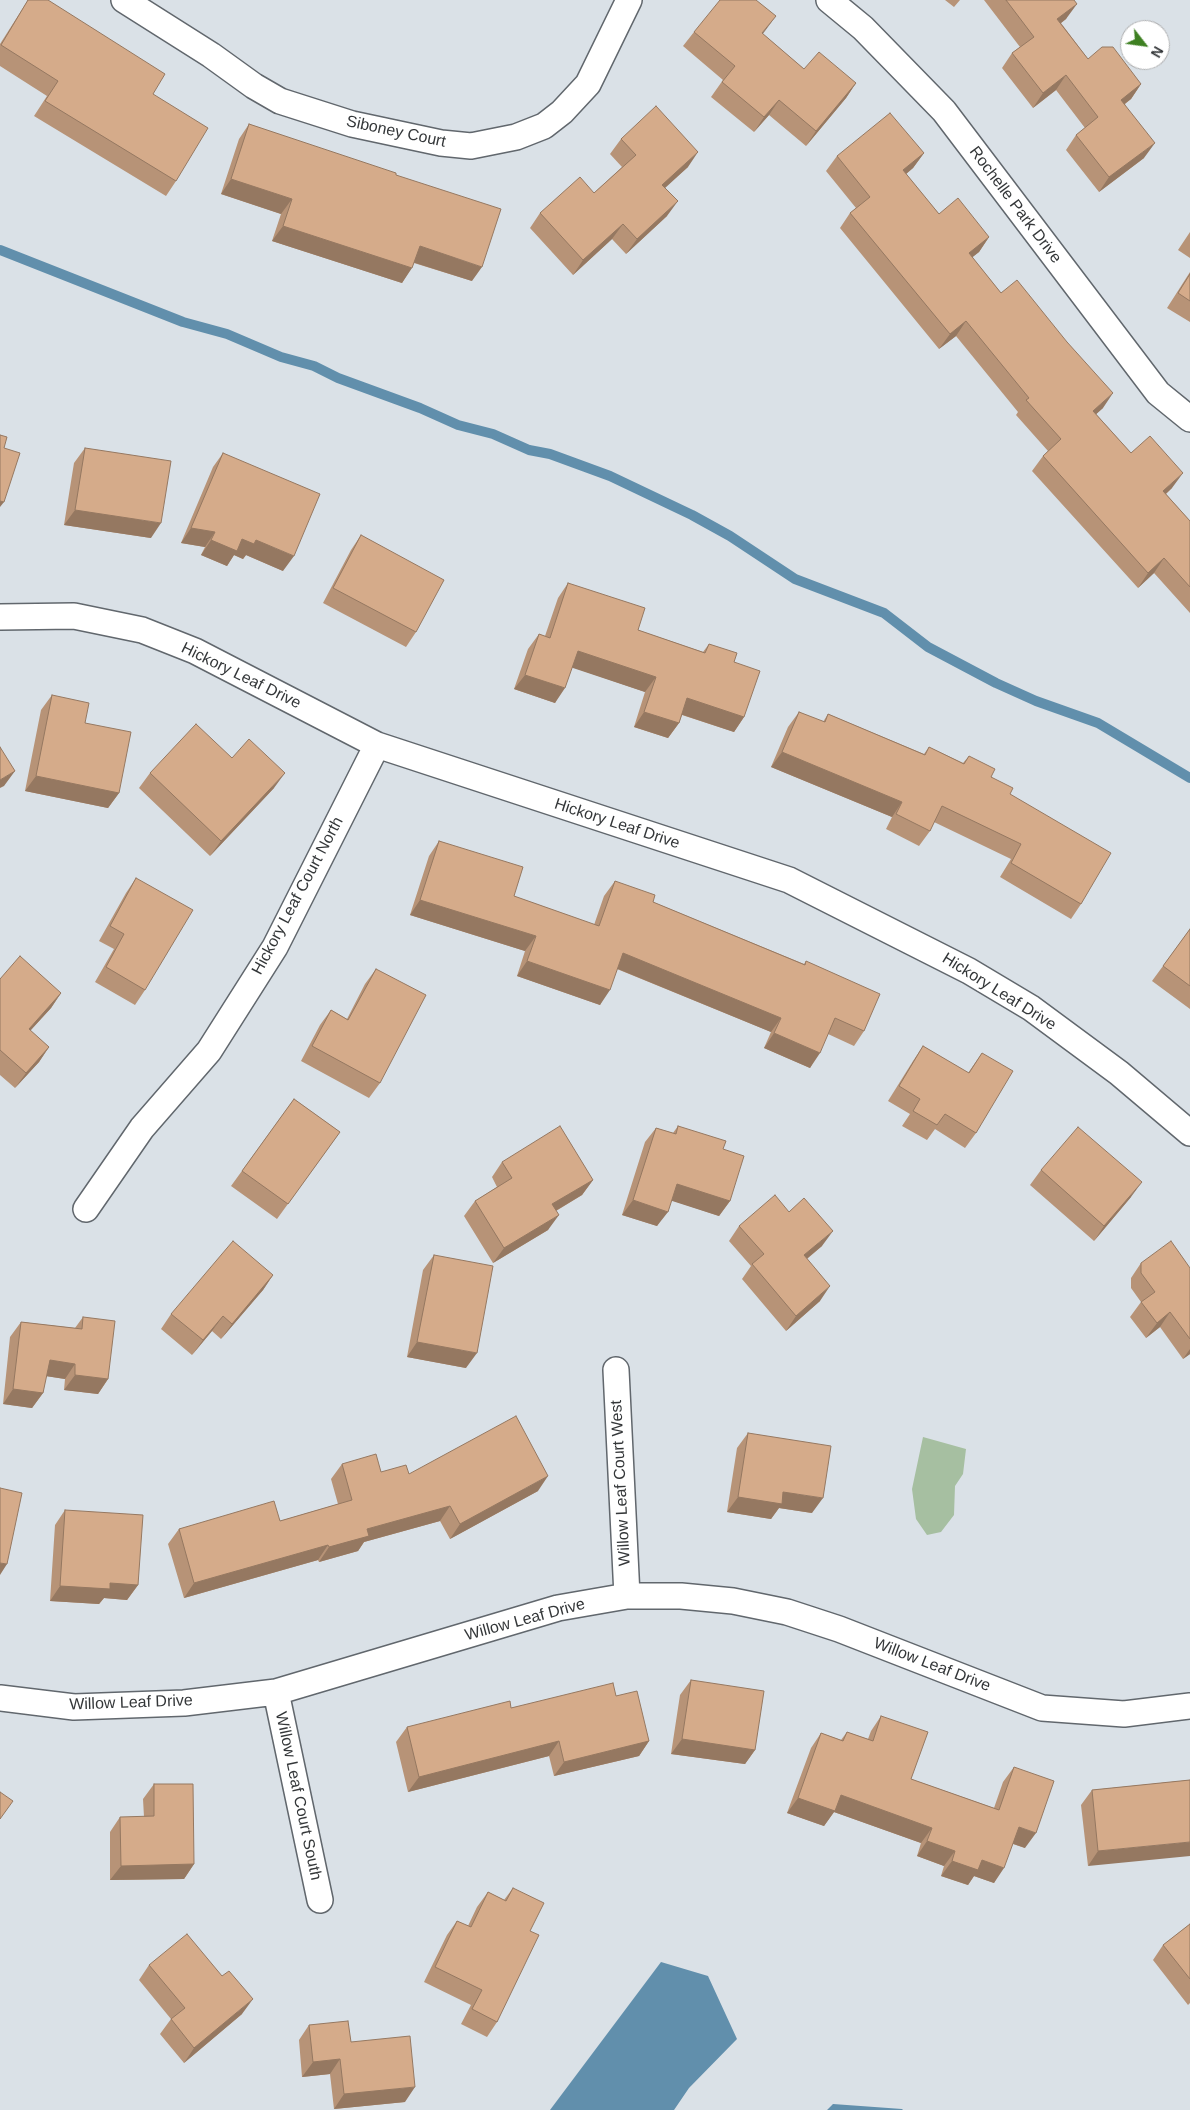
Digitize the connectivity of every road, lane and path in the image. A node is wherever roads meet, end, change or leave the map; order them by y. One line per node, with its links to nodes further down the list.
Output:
1 (124, 0): 2 (street, Siboney Court)
2 (629, 0)
3 (829, 0): 4 (street, Rochelle Park Drive)
4 (1190, 419)
5 (0, 617): 6 (street, Hickory Leaf Drive)
6 (377, 745): 7 (street, Hickory Leaf Drive); 8 (street, Hickory Leaf Court North)
7 (1190, 1133)
8 (86, 1209)
9 (616, 1370): 10 (street, Willow Leaf Court West)
10 (627, 1596): 11 (street, Willow Leaf Drive); 13 (street, Willow Leaf Drive)
11 (276, 1692): 12 (street, Willow Leaf Drive); 14 (street, Willow Leaf Court South)
12 (0, 1698)
13 (1190, 1706)
14 (320, 1900)

